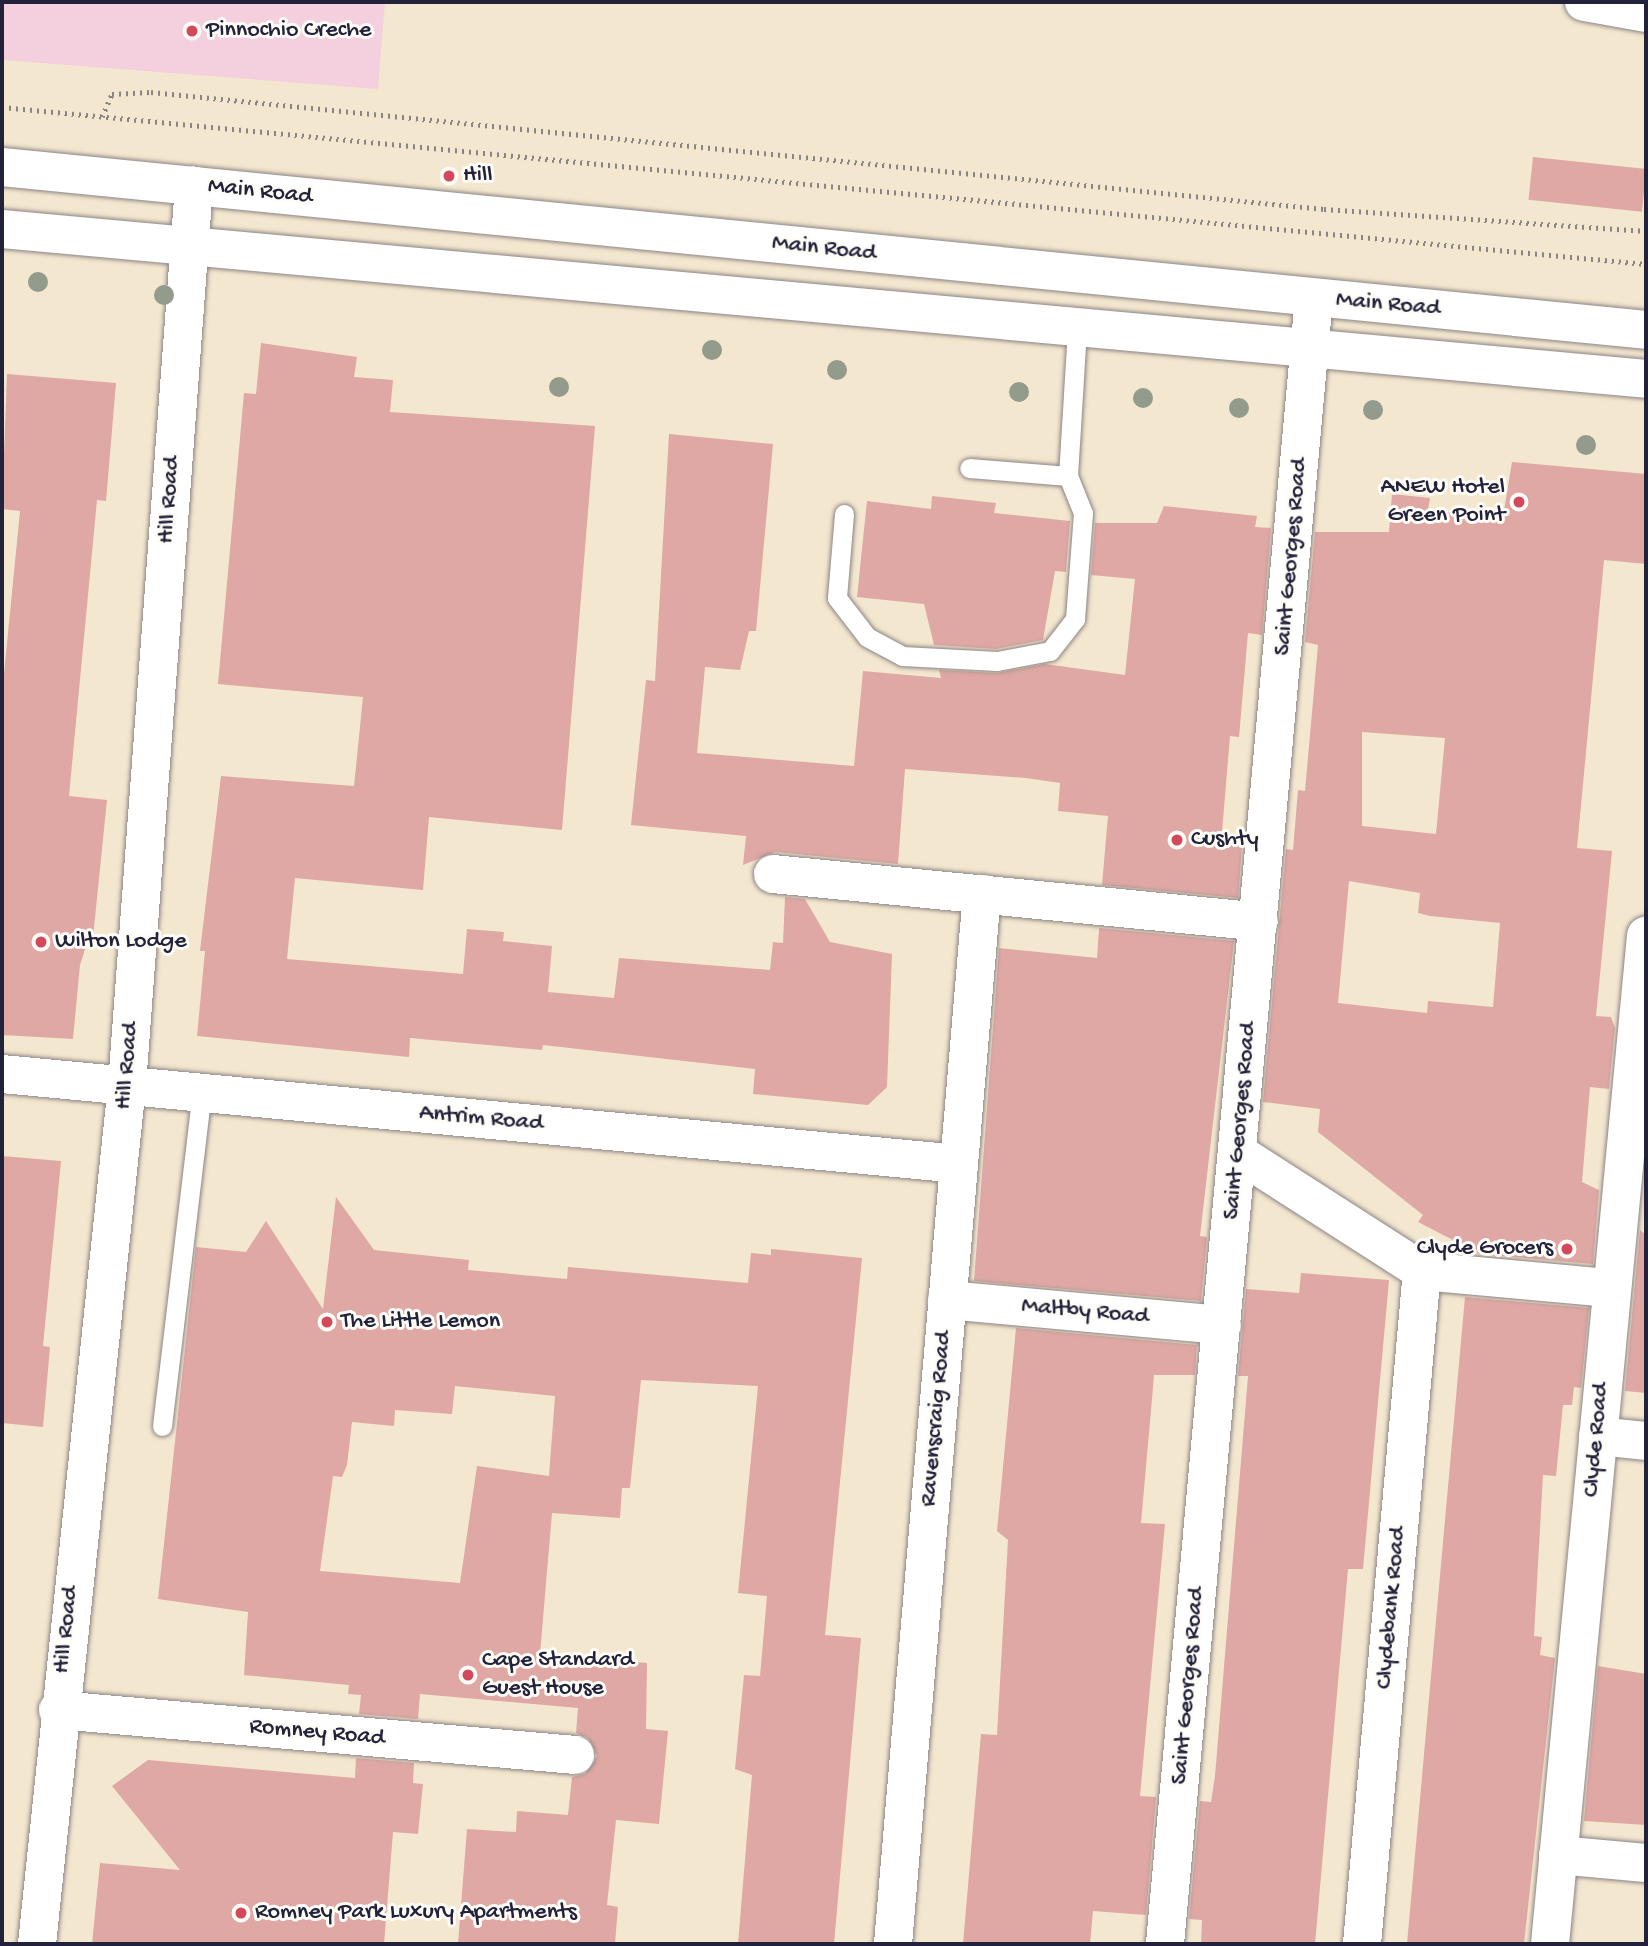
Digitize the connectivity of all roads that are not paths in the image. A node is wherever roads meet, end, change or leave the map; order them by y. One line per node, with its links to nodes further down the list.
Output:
1 (1584, 2): 2 (street)
2 (1646, 13)
3 (2, 167): 4 (street, Main Road)
4 (194, 185): 6 (street, Hill Road); 7 (street, Main Road)
5 (2, 229): 6 (street, Main Road)
6 (190, 246): 8 (street, Main Road); 21 (street, Hill Road)
7 (1314, 298): 9 (street, Main Road); 10 (street, Saint Georges Road)
8 (1077, 327): 10 (street, Main Road); 13 (lane)
9 (1646, 330)
10 (1311, 348): 11 (street, Main Road); 17 (street, Saint Georges Road)
11 (1646, 379)
12 (970, 468): 13 (lane)
13 (1068, 476): 14 (lane)
14 (844, 514)
15 (773, 874): 16 (street)
16 (982, 894): 17 (street); 24 (street, Ravenscraig Road)
17 (1259, 922): 23 (street, Saint Georges Road)
18 (1646, 936): 19 (street, Clyde Road)
19 (1639, 1067): 26 (street, Clyde Road)
20 (2, 1074): 21 (street, Antrim Road)
21 (127, 1086): 22 (street, Antrim Road); 32 (street, Hill Road)
22 (202, 1092): 24 (street, Antrim Road); 29 (lane)
23 (1238, 1153): 25 (street); 28 (street, Saint Georges Road)
24 (959, 1164): 27 (street, Ravenscraig Road)
25 (1422, 1271): 26 (street); 39 (street, Clydebank Road)
26 (1610, 1288): 30 (street, Clyde Road)
27 (947, 1300): 28 (street, Maltby Road); 37 (street, Ravenscraig Road)
28 (1222, 1325): 38 (street, Saint Georges Road)
29 (162, 1426)
30 (1598, 1436): 31 (street); 34 (street, Clyde Road)
31 (1646, 1441)
32 (58, 1710): 33 (street, Romney Road); 36 (street, Hill Road)
33 (575, 1755)
34 (1558, 1855): 35 (street); 40 (street, Clyde Road)
35 (1646, 1863)
36 (37, 1944)
37 (892, 1944)
38 (1165, 1944)
39 (1362, 1944)
40 (1550, 1944)

